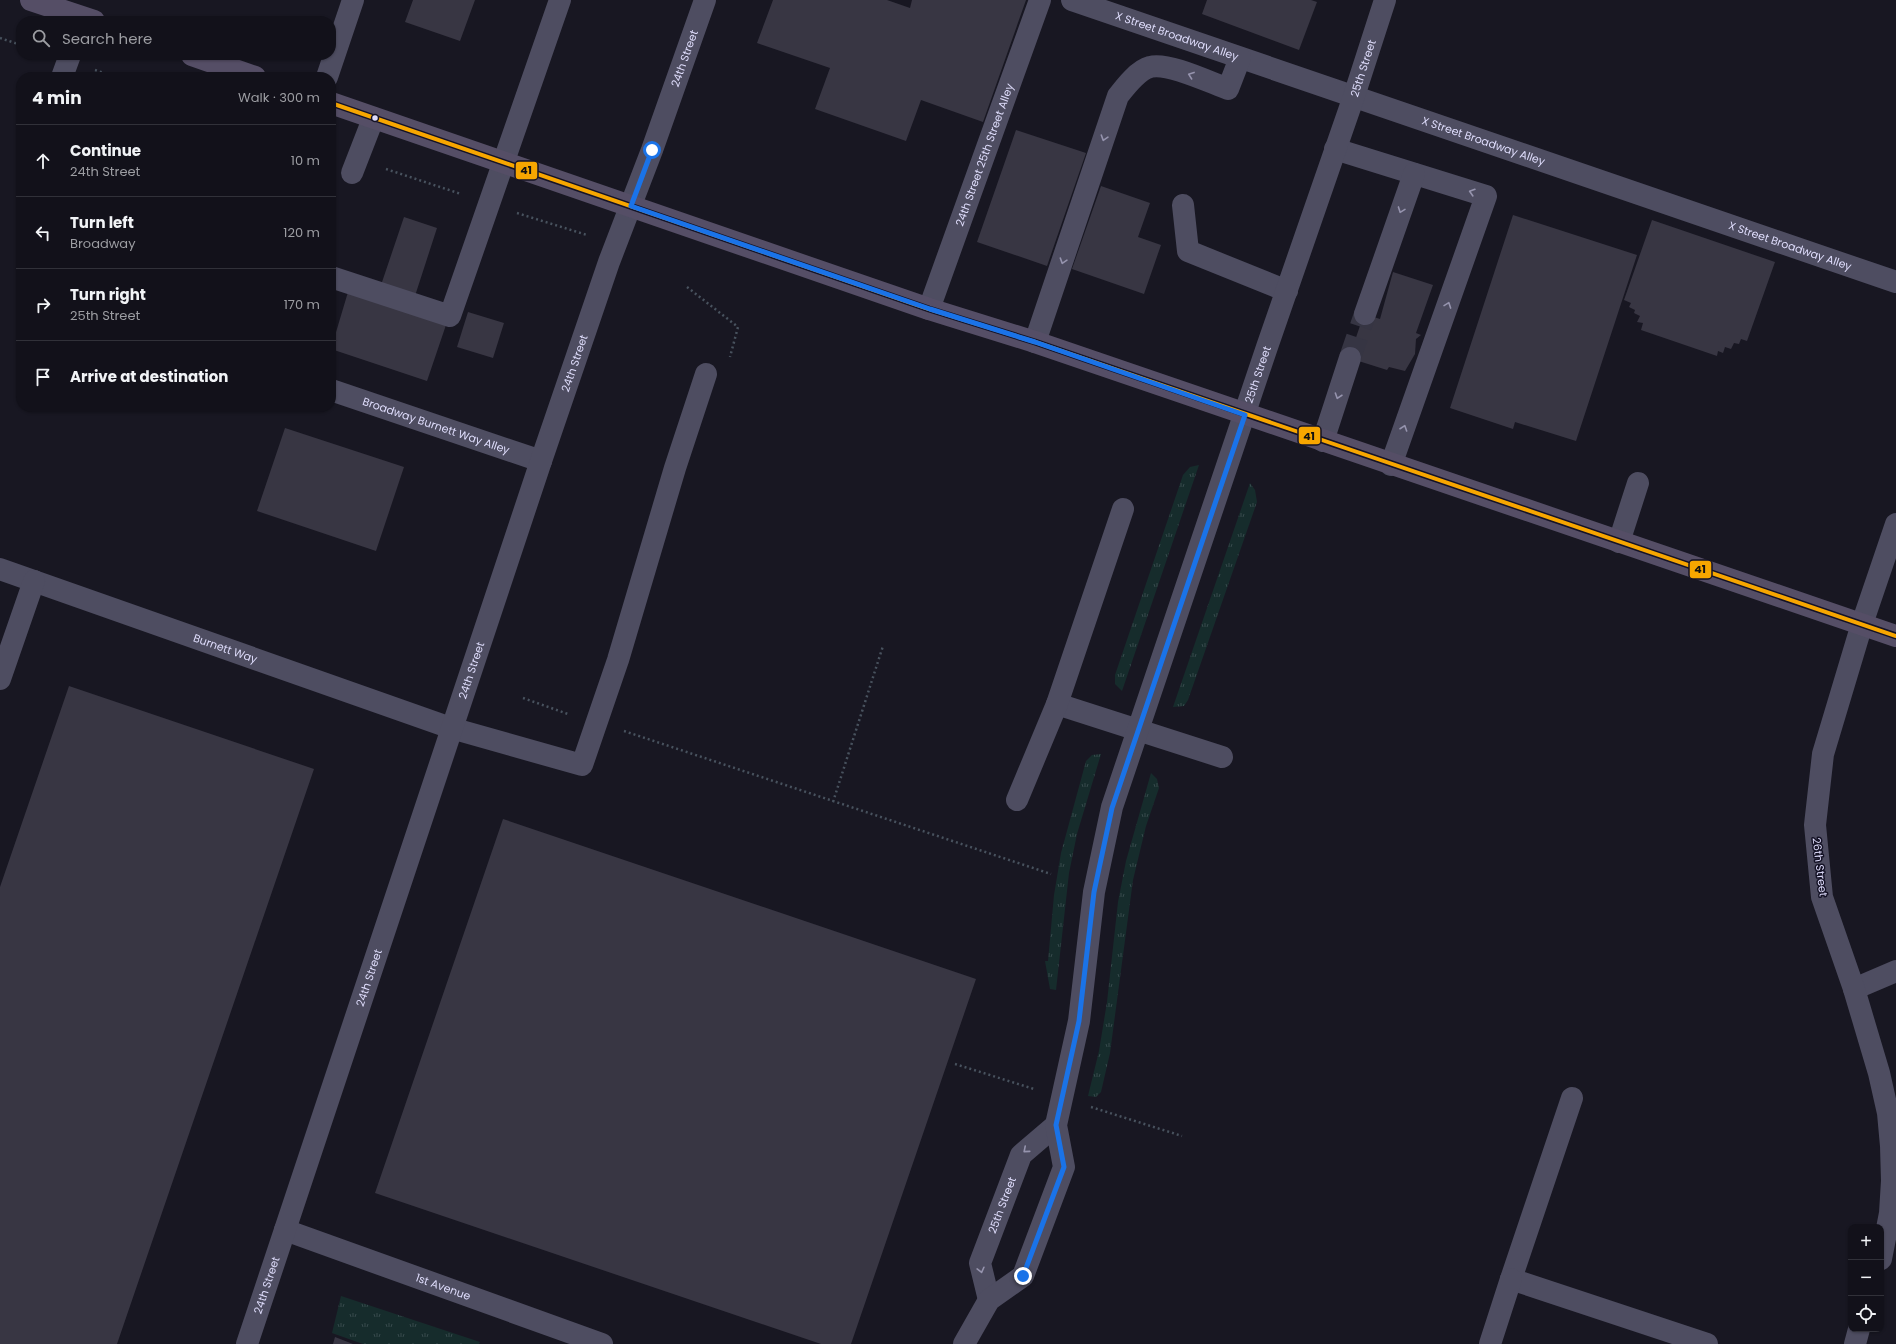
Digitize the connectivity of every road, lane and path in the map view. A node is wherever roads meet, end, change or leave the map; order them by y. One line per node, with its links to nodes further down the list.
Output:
1 (31, 0): 8 (main road)
2 (353, 0): 11 (street)
3 (560, 0): 23 (street)
4 (705, 0): 27 (street, 24th Street)
5 (1040, 0): 32 (street, 24th Street 25th Street Alley)
6 (1072, 0): 12 (street, X Street Broadway Alley)
7 (1385, 0): 19 (street, 25th Street)
8 (75, 16)
9 (0, 38): 10 (path)
10 (16, 43)
11 (336, 50)
12 (1240, 58): 19 (street, X Street Broadway Alley); 34 (street, one-way to 34)
13 (68, 60): 16 (street)
14 (206, 60): 17 (main road)
15 (333, 60): 18 (street)
16 (64, 72)
17 (241, 72)
18 (329, 72)
19 (1354, 96): 22 (street, 25th Street); 29 (street, X Street Broadway Alley)
20 (336, 105): 21 (main road)
21 (374, 119): 23 (main road); 24 (street)
22 (1336, 149): 25 (street); 31 (street, 25th Street)
23 (504, 163): 27 (main road); 28 (street)
24 (352, 173)
25 (1414, 174): 33 (street, one-way to 33); 42 (street, one-way to 25)
26 (1183, 205): 31 (street)
27 (631, 206): 32 (main road); 41 (street, 24th Street)
28 (336, 279)
29 (1896, 282)
30 (687, 287): 36 (path)
31 (1287, 291): 39 (street, 25th Street)
32 (930, 309): 34 (main road)
33 (1365, 314)
34 (1035, 342): 39 (main road)
35 (1350, 358): 40 (street, one-way to 40)
36 (728, 365)
37 (706, 374): 56 (street, Burnett Way)
38 (336, 392): 41 (street, Broadway Burnett Way Alley)
39 (1245, 415): 40 (main road); 57 (street, 25th Street)
40 (1323, 441): 42 (main road)
41 (541, 461): 56 (street, 24th Street)
42 (1391, 465): 46 (main road)
43 (1638, 483): 46 (street)
44 (1123, 508): 54 (street)
45 (1896, 524): 49 (street, 26th Street)
46 (1619, 542): 49 (main road)
47 (0, 569): 48 (street, Burnett Way)
48 (34, 581): 52 (street); 56 (street, Burnett Way)
49 (1862, 624): 50 (main road); 64 (street, 26th Street)
50 (1896, 636)
51 (883, 646): 61 (path)
52 (0, 679)
53 (523, 698): 55 (path)
54 (1058, 704): 57 (street); 60 (street)
55 (571, 715)
56 (451, 728): 71 (street, 24th Street)
57 (1138, 730): 59 (street); 69 (street, 25th Street)
58 (624, 731): 61 (path)
59 (1222, 757)
60 (1017, 800)
61 (833, 802): 62 (path)
62 (1051, 874)
63 (1896, 971): 64 (street)
64 (1854, 989): 72 (street, 26th Street)
65 (955, 1064): 66 (path)
66 (1035, 1089)
67 (1572, 1098): 73 (street)
68 (1087, 1105): 70 (path)
69 (1056, 1125): 74 (street, 25th Street, one-way to 74); 74 (street, 25th Street)
70 (1182, 1136)
71 (285, 1230): 76 (street, 24th Street); 77 (street, 1st Avenue)
72 (1884, 1242)
73 (1511, 1279): 79 (street); 80 (street)
74 (989, 1300): 78 (street, 25th Street)
75 (1859, 1332): 81 (street)
76 (246, 1344)
77 (602, 1344)
78 (964, 1344)
79 (1490, 1344)
80 (1707, 1344)
81 (1855, 1344)

